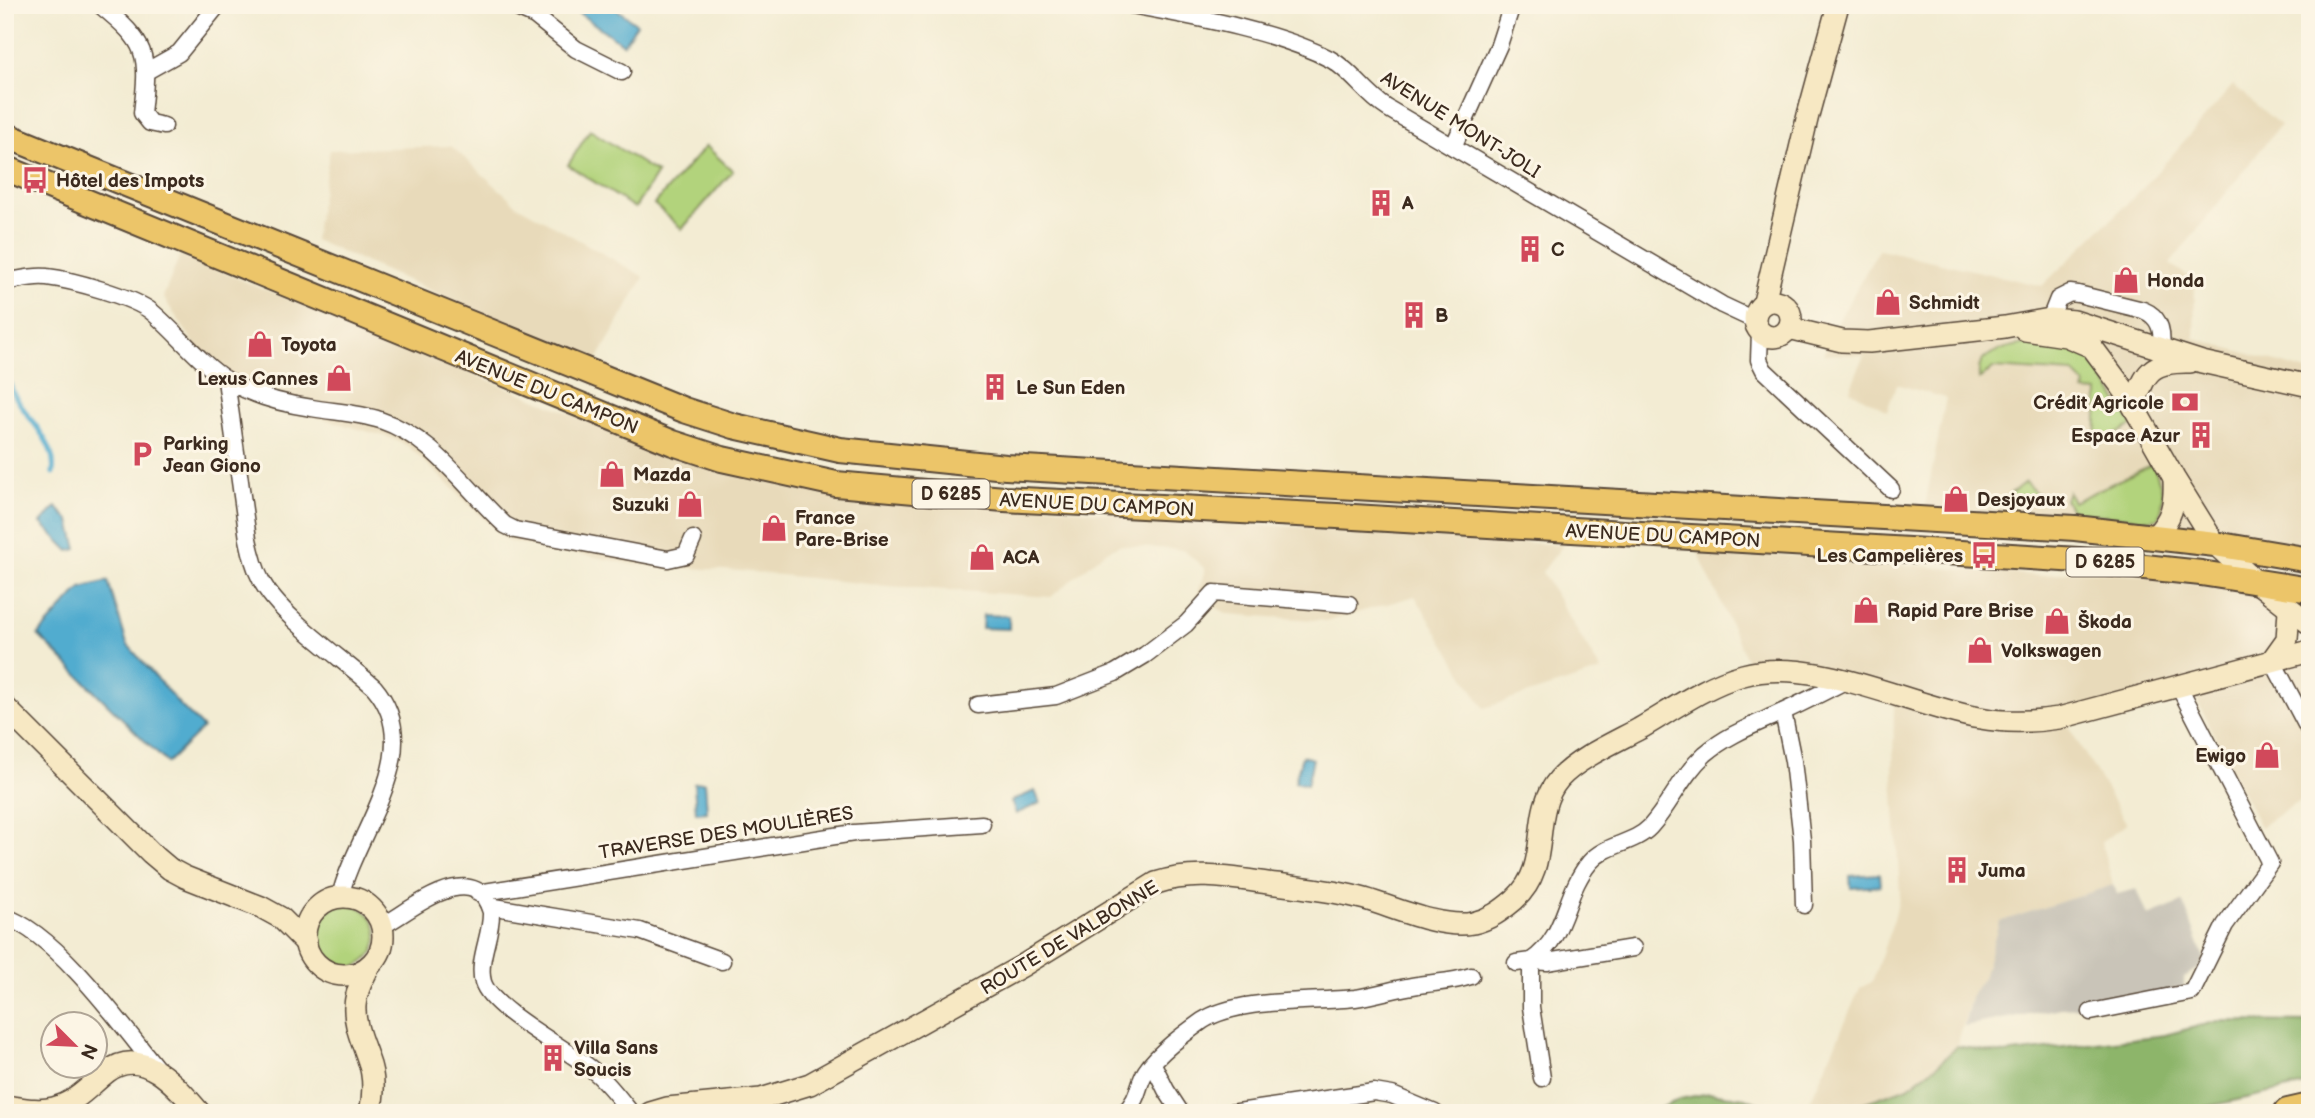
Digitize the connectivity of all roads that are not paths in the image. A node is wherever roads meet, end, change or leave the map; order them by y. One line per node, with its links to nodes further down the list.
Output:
1 (100, 5): 7 (street)
2 (218, 5): 7 (street)
3 (510, 5): 8 (street)
4 (1131, 5): 11 (street, AVENUE MONT-JOLI)
5 (1512, 5): 11 (street)
6 (1838, 5): 14 (street)
7 (147, 71): 9 (street)
8 (622, 72)
9 (164, 126)
10 (5, 135): 25 (main road, AVENUE DU CAMPON / D 6285)
11 (1453, 147): 14 (street, AVENUE MONT-JOLI)
12 (5, 168): 29 (main road, AVENUE DU CAMPON / D 6285)
13 (5, 282): 20 (street)
14 (1759, 318): 17 (street); 17 (street); 24 (street)
15 (2050, 319): 16 (street); 18 (street); 18 (street)
16 (2005, 327): 17 (street); 22 (street)
17 (1789, 328)
18 (2161, 347): 19 (street)
19 (2202, 362): 21 (street); 22 (street)
20 (226, 380): 26 (street); 44 (street)
21 (2310, 386)
22 (2134, 407): 23 (street)
23 (2174, 478): 25 (street); 27 (street)
24 (1891, 489)
25 (2155, 536): 27 (main road, D 6285)
26 (693, 540)
27 (2215, 544): 28 (main road, D 6285); 29 (street)
28 (2310, 560)
29 (2255, 581): 30 (main road, D 6285); 32 (street)
30 (2310, 590)
31 (1349, 604): 38 (street)
32 (2289, 610): 33 (street); 35 (street)
33 (2310, 624)
34 (2310, 651): 35 (street, ROUTE DE VALBONNE)
35 (2272, 660): 37 (street, ROUTE DE VALBONNE); 41 (street)
36 (1847, 680): 37 (street, ROUTE DE VALBONNE); 40 (street); 66 (street, ROUTE DE VALBONNE)
37 (2178, 685): 57 (street)
38 (978, 705)
39 (5, 707): 47 (street)
40 (1783, 712): 45 (street); 54 (street)
41 (2310, 732)
42 (982, 824): 43 (street, TRAVERSE DES MOULIÈRES)
43 (478, 893): 46 (street); 50 (street, TRAVERSE DES MOULIÈRES)
44 (340, 897): 48 (street); 50 (street)
45 (1804, 905)
46 (489, 906): 53 (street); 65 (street)
47 (261, 907): 48 (street); 51 (street)
48 (317, 908): 51 (street)
49 (5, 917): 59 (street)
50 (382, 926): 55 (street)
51 (306, 943): 55 (street)
52 (1633, 948): 54 (street)
53 (722, 961)
54 (1523, 962): 60 (street)
55 (370, 965): 64 (street)
56 (1471, 976): 58 (street)
57 (2091, 1012)
58 (1153, 1064): 67 (street); 68 (street)
59 (162, 1074): 61 (street); 63 (street)
60 (1542, 1078)
61 (5, 1106)
62 (2310, 1108): 71 (highway)
63 (200, 1113)
64 (370, 1113)
65 (631, 1113)
66 (650, 1113)
67 (1124, 1113)
68 (1181, 1113)
69 (1231, 1113): 70 (street)
70 (1435, 1113)
71 (2288, 1113)

